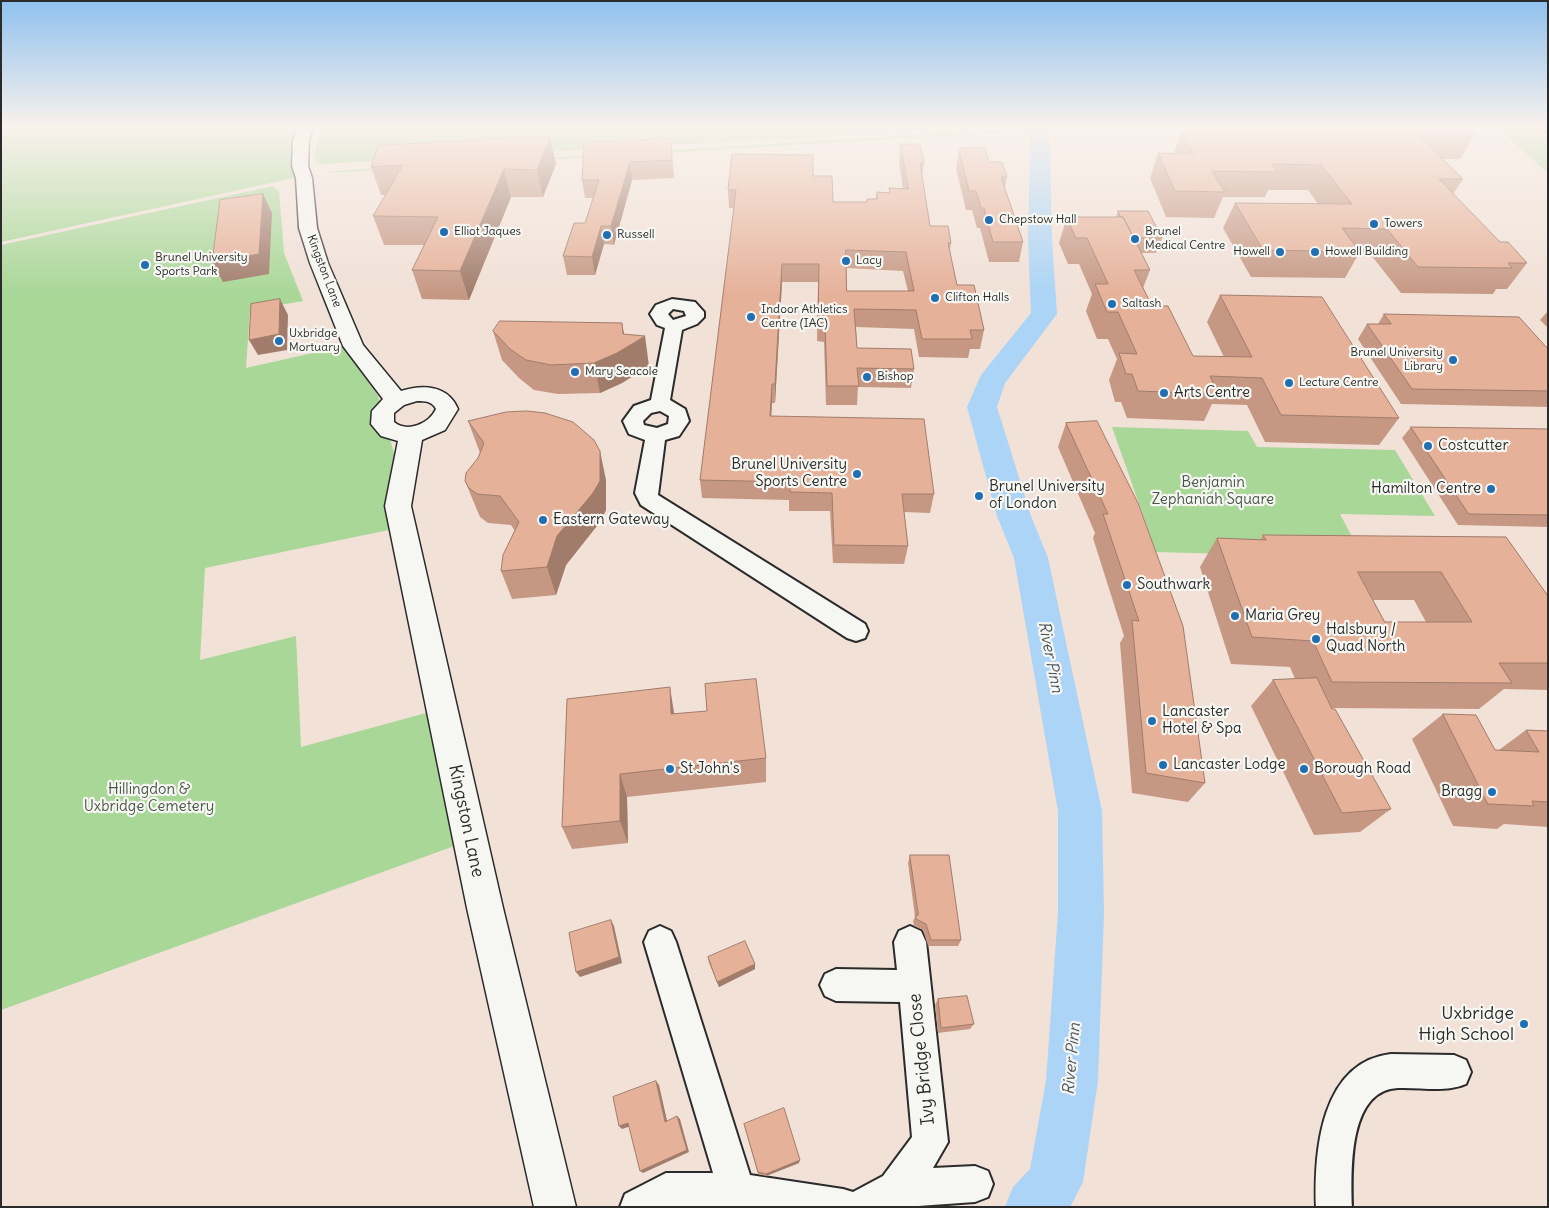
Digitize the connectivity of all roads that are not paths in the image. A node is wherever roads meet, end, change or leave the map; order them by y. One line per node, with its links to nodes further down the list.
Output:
1 (304, 182): 3 (street, Kingston Lane)
2 (674, 325): 4 (street)
3 (396, 400): 5 (street); 5 (street)
4 (660, 405): 6 (street); 6 (street)
5 (411, 434): 16 (street, Kingston Lane)
6 (656, 436): 7 (street)
7 (856, 631)
8 (660, 942): 15 (street)
9 (910, 942): 11 (street, Ivy Bridge Close)
10 (836, 985): 11 (street)
11 (914, 986): 14 (street, Ivy Bridge Close)
12 (1454, 1072): 20 (street)
13 (975, 1184): 14 (street)
14 (896, 1189): 19 (street, Ivy Bridge Close)
15 (737, 1191): 17 (street); 18 (street)
16 (555, 1207)
17 (638, 1207)
18 (843, 1207)
19 (864, 1207)
20 (1334, 1207)

